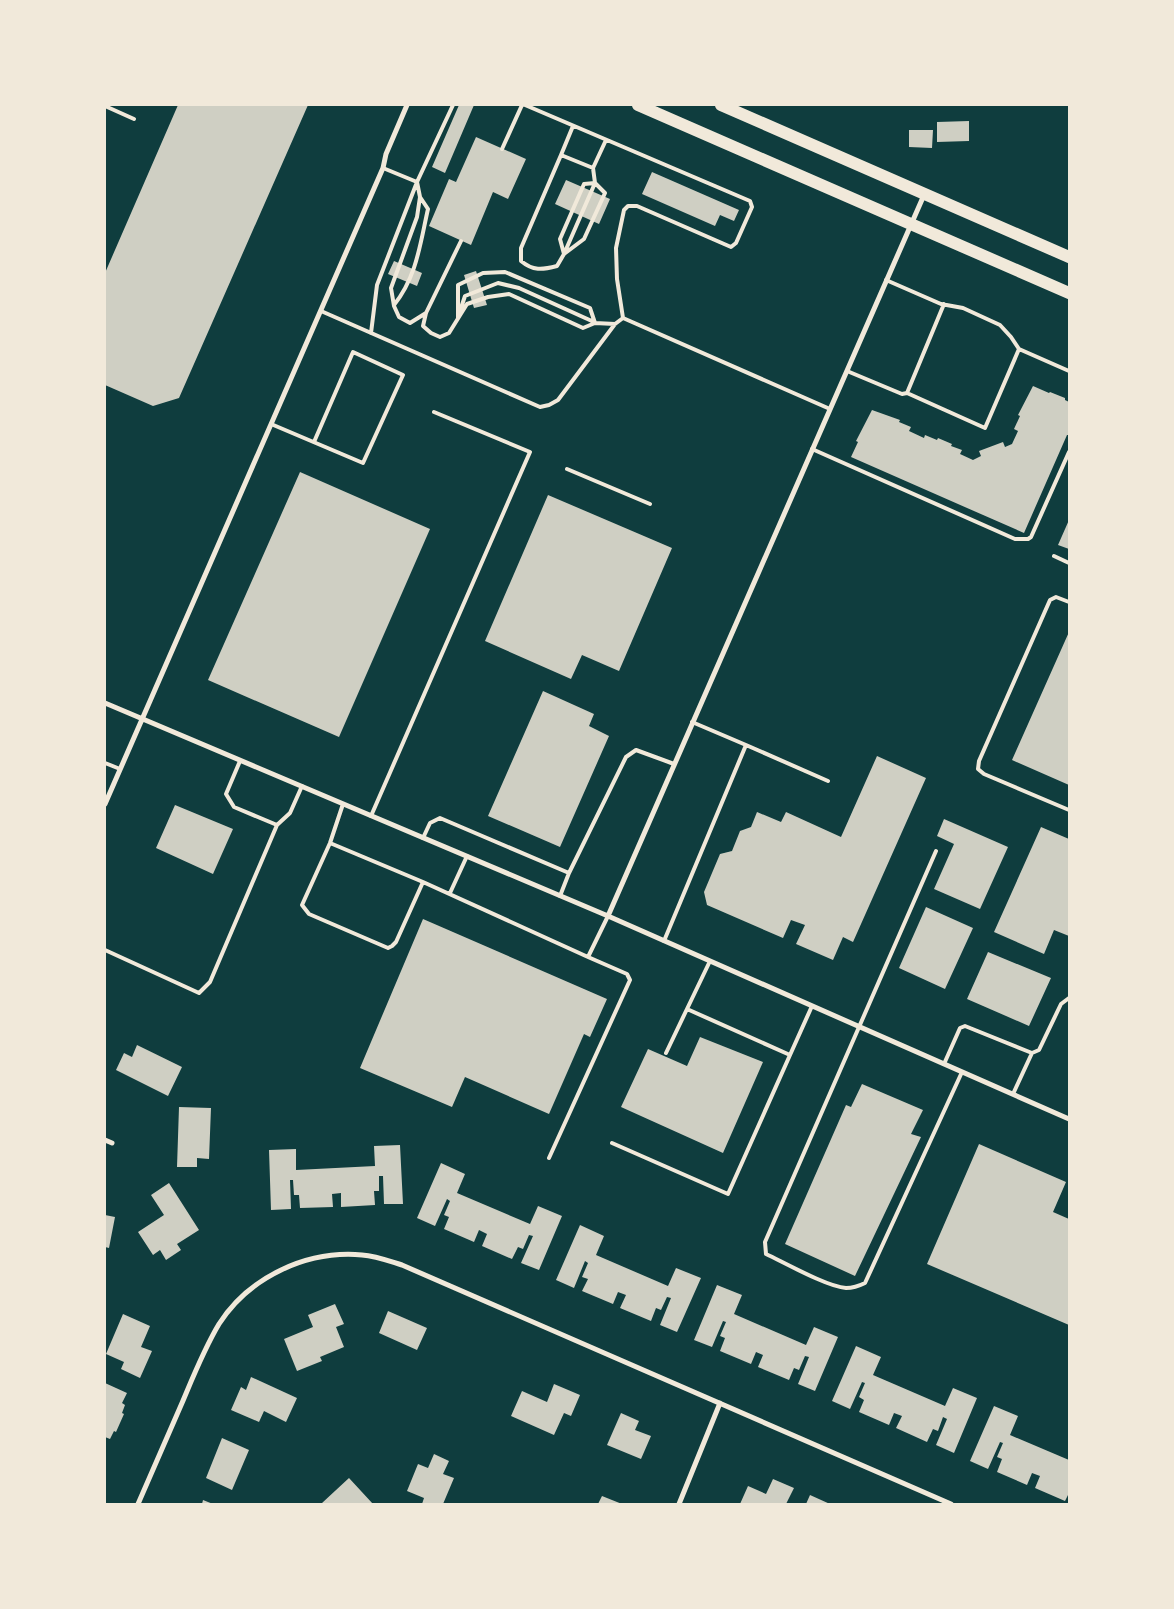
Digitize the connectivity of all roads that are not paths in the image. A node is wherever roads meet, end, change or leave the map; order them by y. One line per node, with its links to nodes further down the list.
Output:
1 (407, 105): 12 (street)
2 (453, 105): 14 (lane)
3 (523, 105): 8 (lane); 10 (lane)
4 (638, 105): 18 (main road)
5 (721, 105): 16 (main road)
6 (105, 106): 7 (lane)
7 (134, 119)
8 (573, 126): 9 (lane); 11 (lane)
9 (606, 140): 13 (lane); 29 (lane)
10 (502, 149)
11 (561, 155): 13 (lane); 20 (lane)
12 (383, 168): 14 (lane); 26 (street)
13 (593, 168): 15 (lane)
14 (417, 182): 17 (lane); 32 (lane)
15 (595, 183): 20 (lane); 20 (lane); 20 (lane)
16 (924, 194): 18 (street); 21 (main road)
17 (420, 197): 25 (lane); 25 (lane)
18 (911, 224): 22 (street); 23 (main road)
19 (461, 241): 27 (lane)
20 (564, 254)
21 (1069, 257)
22 (886, 280): 24 (lane); 34 (street)
23 (1069, 293)
24 (944, 304): 33 (lane); 36 (lane)
25 (394, 306): 27 (lane)
26 (321, 311): 32 (lane); 39 (street)
27 (426, 313): 28 (lane)
28 (458, 318): 30 (lane); 30 (lane); 30 (lane)
29 (622, 318): 31 (lane); 37 (lane)
30 (595, 323): 31 (lane)
31 (615, 324): 32 (lane)
32 (371, 333)
33 (1019, 349): 35 (lane); 36 (lane)
34 (846, 371): 36 (lane); 37 (street)
35 (1069, 371)
36 (907, 392)
37 (830, 409): 41 (street)
38 (434, 412): 61 (lane)
39 (271, 424): 40 (lane); 49 (street)
40 (314, 442): 40 (lane)
41 (812, 449): 42 (lane); 50 (street)
42 (1069, 452)
43 (567, 469): 44 (lane)
44 (650, 504)
45 (1054, 556): 46 (lane)
46 (1069, 563)
47 (1069, 602): 60 (lane)
48 (105, 702): 49 (street)
49 (143, 719): 52 (street); 55 (street)
50 (692, 722): 51 (lane); 54 (street)
51 (746, 745): 56 (lane); 72 (lane)
52 (240, 760): 57 (street); 62 (lane)
53 (105, 763): 55 (lane)
54 (674, 764): 67 (lane); 71 (street)
55 (120, 769): 58 (street)
56 (828, 781)
57 (302, 786): 59 (street); 62 (lane)
58 (105, 804)
59 (343, 804): 61 (street); 64 (lane)
60 (1069, 810)
61 (371, 816): 63 (street)
62 (277, 825): 73 (lane)
63 (423, 838): 66 (street); 67 (lane)
64 (330, 843): 68 (lane); 68 (lane)
65 (936, 851): 79 (lane)
66 (467, 856): 69 (lane); 70 (street)
67 (569, 873): 70 (lane)
68 (423, 882): 69 (lane)
69 (450, 893): 74 (lane)
70 (560, 896): 71 (street)
71 (608, 916): 72 (street); 74 (lane)
72 (664, 941): 75 (street)
73 (105, 950)
74 (588, 957): 90 (lane)
75 (710, 961): 77 (street); 78 (lane)
76 (1069, 998): 81 (lane)
77 (812, 1006): 79 (street); 82 (lane)
78 (687, 1010): 80 (lane); 82 (lane)
79 (859, 1026): 83 (street); 84 (lane)
80 (666, 1053)
81 (1032, 1053): 83 (lane); 85 (lane)
82 (790, 1055): 89 (lane)
83 (944, 1064): 84 (street)
84 (962, 1072): 85 (street)
85 (1013, 1094): 86 (street)
86 (1069, 1119)
87 (105, 1140): 88 (street)
88 (112, 1143)
89 (612, 1143)
90 (549, 1158)
91 (720, 1403): 92 (street); 93 (street); 94 (street)
92 (138, 1504)
93 (679, 1504)
94 (951, 1504)

